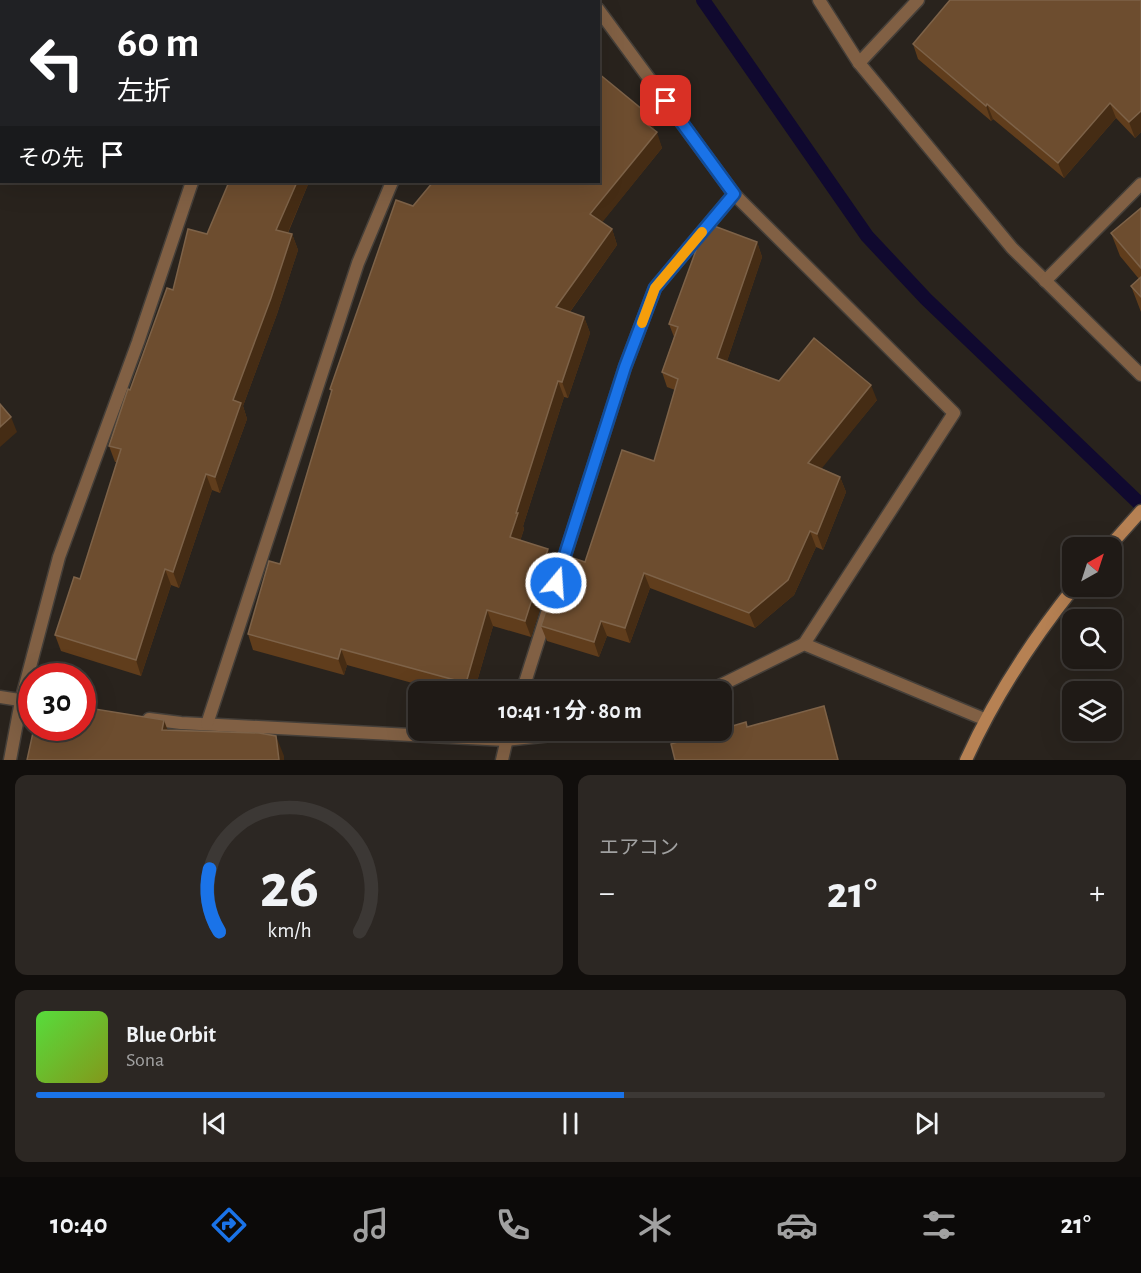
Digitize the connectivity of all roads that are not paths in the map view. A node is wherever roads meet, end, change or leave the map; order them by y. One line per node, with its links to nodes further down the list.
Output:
1 (819, 0): 4 (street)
2 (918, 0): 4 (street)
3 (600, 12): 8 (street)
4 (859, 63): 9 (street)
5 (192, 183): 17 (street)
6 (392, 183): 24 (street)
7 (1141, 184): 9 (street)
8 (734, 194): 13 (street); 16 (street)
9 (1045, 280): 10 (street)
10 (1141, 375)
11 (1141, 512): 12 (street)
12 (1118, 537)
13 (557, 580)
14 (1066, 597): 23 (street)
15 (550, 602): 18 (street)
16 (804, 644): 19 (street); 23 (street)
17 (35, 663)
18 (525, 681)
19 (729, 681)
20 (0, 697): 21 (street)
21 (18, 700)
22 (137, 717): 24 (street)
23 (984, 719): 30 (street)
24 (207, 724): 26 (street)
25 (18, 730): 28 (street)
26 (408, 731)
27 (507, 741): 29 (street)
28 (10, 760)
29 (502, 760)
30 (966, 760)

